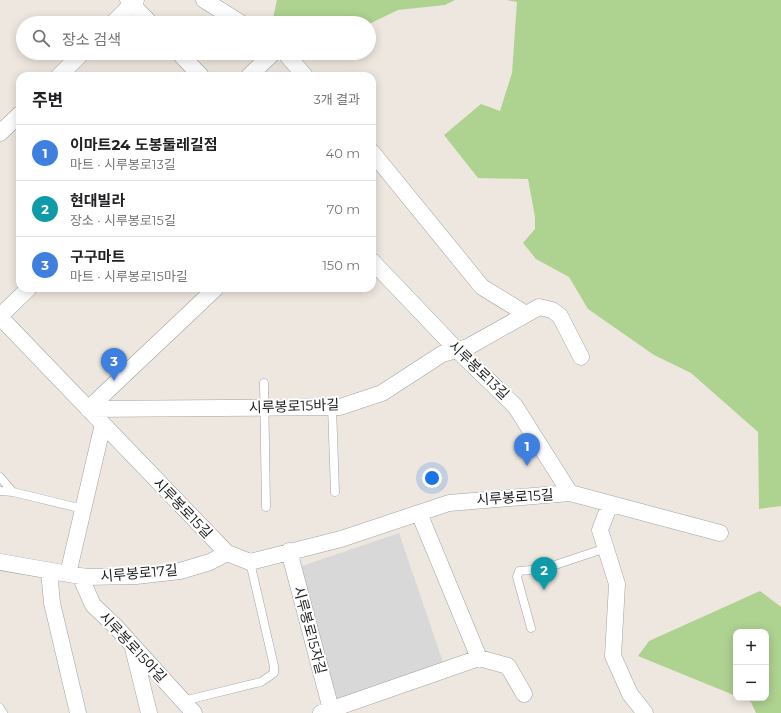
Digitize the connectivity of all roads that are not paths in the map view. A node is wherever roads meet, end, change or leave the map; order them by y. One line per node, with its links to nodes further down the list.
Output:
1 (204, 0): 5 (street)
2 (132, 1): 3 (street); 4 (street)
3 (119, 16)
4 (144, 16)
5 (230, 16)
6 (75, 60): 10 (street)
7 (186, 60): 11 (street)
8 (266, 60): 12 (street)
9 (291, 60): 13 (street)
10 (63, 72)
11 (197, 72)
12 (253, 72)
13 (302, 72)
14 (16, 118): 15 (street)
15 (0, 133)
16 (376, 157): 20 (street)
17 (376, 265): 22 (street, 시루봉로13길)
18 (25, 292): 21 (street)
19 (212, 292): 27 (street)
20 (526, 314): 22 (street, 시루봉로15바길); 23 (street, 시루봉로15바길)
21 (0, 316): 27 (street, 시루봉로15길)
22 (458, 350): 25 (street, 시루봉로15바길); 33 (street, 시루봉로13길)
23 (581, 356)
24 (264, 383): 26 (lane)
25 (332, 407): 26 (street, 시루봉로15바길); 32 (lane)
26 (264, 408): 27 (street, 시루봉로15바길); 35 (lane)
27 (88, 409): 28 (street, 시루봉로15길)
28 (103, 424): 36 (street); 41 (street, 시루봉로15길)
29 (0, 477): 31 (lane)
30 (0, 491): 31 (lane)
31 (13, 492): 36 (lane)
32 (335, 492)
33 (570, 493): 34 (street, 시루봉로15길); 37 (street, 시루봉로15길)
34 (610, 504): 38 (street, 시루봉로15길); 39 (street)
35 (266, 506)
36 (83, 509): 45 (street)
37 (419, 513): 40 (street, 시루봉로15길); 48 (street)
38 (720, 533)
39 (606, 548): 46 (lane); 57 (street)
40 (289, 551): 43 (street, 시루봉로15길); 52 (street, 시루봉로15자길)
41 (227, 553): 43 (street, 시루봉로15길); 45 (street, 시루봉로17길)
42 (0, 562): 44 (street, 시루봉로17길)
43 (250, 562): 50 (lane)
44 (49, 571): 45 (street, 시루봉로17길); 54 (street)
45 (74, 575): 47 (street, 시루봉로15아길)
46 (531, 628)
47 (132, 646): 50 (street, 시루봉로15아길); 55 (street)
48 (479, 658): 49 (street); 52 (street, 시루봉로15자길)
49 (524, 694)
50 (183, 701): 56 (street, 시루봉로15아길)
51 (0, 708): 53 (lane)
52 (328, 712)
53 (3, 713)
54 (78, 713)
55 (149, 713)
56 (194, 713)
57 (645, 713)

